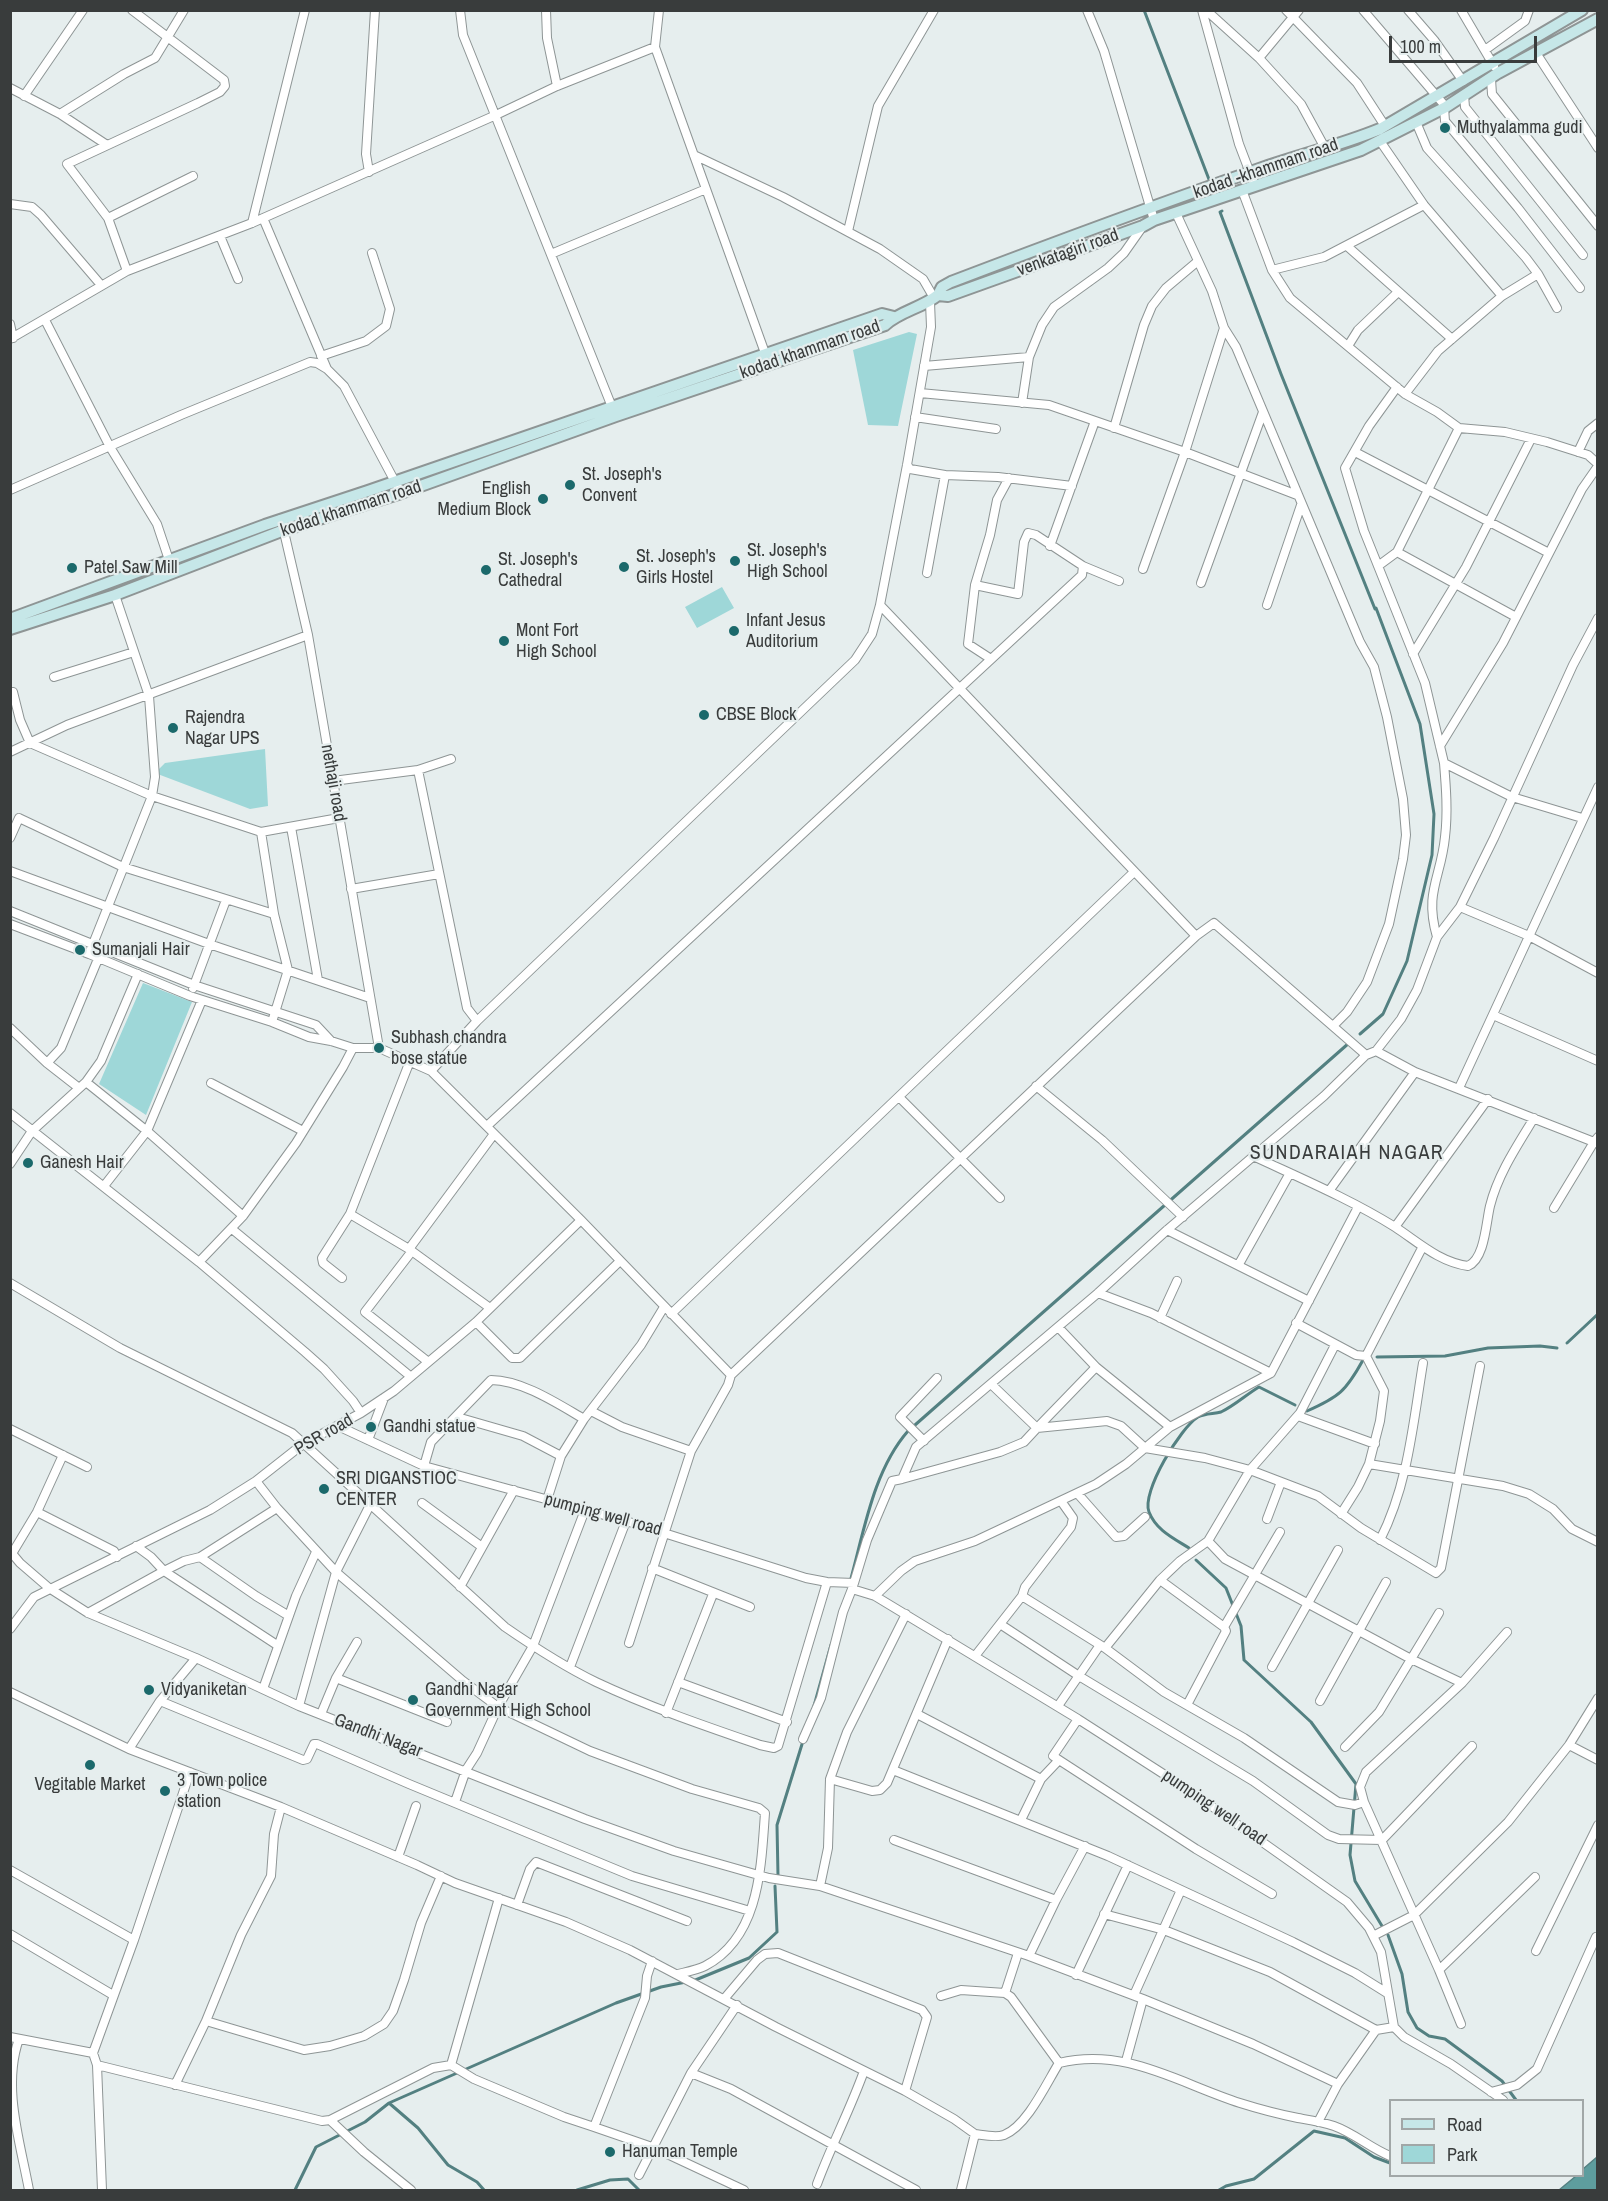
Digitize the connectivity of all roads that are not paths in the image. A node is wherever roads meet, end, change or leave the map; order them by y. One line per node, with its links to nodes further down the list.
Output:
1 (83, 10): 31 (street)
2 (132, 10): 21 (street)
3 (184, 10): 21 (street)
4 (305, 10): 57 (street)
5 (375, 10): 43 (street)
6 (460, 10): 35 (street)
7 (546, 10): 28 (street)
8 (659, 10): 22 (street)
9 (934, 10): 60 (street)
10 (1087, 10): 52 (street)
11 (1204, 10): 25 (street); 44 (street)
12 (1286, 10): 19 (street)
13 (1299, 10): 19 (street)
14 (1363, 10): 32 (street)
15 (1408, 10): 27 (street)
16 (1461, 10): 23 (street)
17 (1582, 10): 26 (main road, kodad -khammam road)
18 (1528, 12): 23 (street)
19 (1293, 18): 25 (street); 37 (street)
20 (1598, 19): 24 (main road, kodad -khammam road)
21 (168, 38): 34 (street); 39 (street)
22 (655, 48): 28 (street); 42 (street)
23 (1485, 50): 26 (street)
24 (1536, 53): 26 (main road, kodad -khammam road); 41 (street)
25 (1259, 58): 40 (street)
26 (1494, 72): 27 (main road, kodad -khammam road); 30 (main road, kodad -khammam road); 59 (street)
27 (1463, 81): 32 (main road, kodad -khammam road)
28 (557, 86): 35 (street)
29 (10, 88): 31 (street)
30 (1464, 95): 33 (main road, kodad -khammam road); 65 (street)
31 (24, 96): 34 (street)
32 (1437, 96): 33 (street); 37 (main road, kodad -khammam road)
33 (1445, 107): 36 (main road, kodad -khammam road); 72 (street)
34 (60, 114): 39 (street)
35 (496, 116): 43 (street); 64 (street)
36 (1416, 122): 38 (main road, kodad -khammam road); 69 (street)
37 (1385, 126): 40 (main road, kodad -khammam road)
38 (1380, 141): 46 (main road, kodad -khammam road); 51 (street)
39 (107, 145): 54 (street)
40 (1325, 148): 44 (main road, kodad -khammam road)
41 (1598, 148)
42 (694, 155): 47 (street); 60 (street)
43 (369, 172): 55 (street)
44 (1250, 172): 46 (street); 52 (main road, kodad -khammam road)
45 (193, 176): 54 (street)
46 (1255, 186): 48 (main road, kodad -khammam road)
47 (706, 189): 64 (street); 84 (street)
48 (1242, 190): 49 (main road, kodad -khammam road); 67 (street)
49 (1207, 203): 53 (main road, venkatagiri road)
50 (10, 204): 71 (street)
51 (1424, 205): 62 (street); 74 (street)
52 (1151, 208): 56 (street); 75 (main road, kodad -khammam road)
53 (1176, 213): 56 (main road, venkatagiri road); 66 (street)
54 (108, 218): 68 (street)
55 (263, 218): 57 (street); 85 (street)
56 (1154, 220): 58 (main road, venkatagiri road)
57 (252, 223): 61 (street)
58 (1143, 226): 75 (main road, venkatagiri road); 86 (street)
59 (1598, 226)
60 (848, 231): 75 (street)
61 (220, 236): 68 (street); 70 (street)
62 (1347, 246): 67 (street); 73 (street)
63 (372, 253): 85 (street)
64 (551, 254): 93 (street)
65 (1583, 255)
66 (1198, 261): 80 (street); 98 (street)
67 (1272, 270): 83 (street)
68 (127, 271): 71 (street)
69 (1538, 274): 74 (street); 76 (street)
70 (238, 279)
71 (101, 285): 78 (street)
72 (1581, 288)
73 (1398, 291): 82 (street); 83 (street)
74 (1502, 296): 82 (street)
75 (934, 298): 77 (main road, kodad khammam road); 87 (street)
76 (1557, 308)
77 (894, 317): 84 (main road, kodad khammam road); 93 (main road, kodad khammam road)
78 (45, 320): 81 (street); 102 (street)
79 (10, 324): 81 (street)
80 (1224, 328): 94 (street); 103 (street)
81 (12, 339)
82 (1452, 339): 91 (street)
83 (1348, 346): 89 (street)
84 (765, 353): 93 (main road, kodad khammam road)
85 (321, 356): 88 (street)
86 (1029, 357): 87 (street); 92 (street)
87 (924, 366): 90 (street)
88 (327, 369): 102 (street); 111 (street)
89 (1397, 387): 91 (street); 104 (street)
90 (920, 393): 92 (street); 95 (street)
91 (1405, 394): 99 (street)
92 (1022, 403): 96 (street)
93 (614, 411): 111 (main road, kodad khammam road); 115 (main road, kodad khammam road)
94 (1263, 412): 108 (street); 116 (street)
95 (915, 417): 100 (street); 106 (street)
96 (1095, 421): 98 (street); 112 (street)
97 (1598, 423): 105 (street)
98 (1114, 428): 103 (street)
99 (1459, 428): 101 (street); 114 (street)
100 (996, 429)
101 (1531, 439): 105 (street); 119 (street)
102 (110, 447): 113 (street); 124 (street)
103 (1185, 452): 108 (street); 127 (street)
104 (1355, 452): 114 (street); 126 (street)
105 (1578, 452): 107 (street)
106 (907, 465): 109 (street); 134 (street)
107 (1598, 465): 123 (street)
108 (1241, 473): 116 (street); 130 (street)
109 (945, 475): 110 (street); 128 (street)
110 (1009, 478): 112 (street); 132 (street)
111 (394, 482): 115 (street); 118 (main road, kodad khammam road)
112 (1072, 486): 121 (street)
113 (10, 490)
114 (1428, 490): 119 (street); 122 (street)
115 (400, 493): 120 (main road, kodad khammam road)
116 (1297, 495): 117 (street)
117 (1301, 505): 135 (street); 193 (street)
118 (281, 519): 120 (street, nethaji road); 124 (main road, kodad khammam road)
119 (1489, 522): 123 (street); 131 (street)
120 (284, 530): 133 (main road, kodad khammam road); 140 (street, nethaji road)
121 (1050, 546): 125 (street); 132 (street)
122 (1397, 552): 126 (street); 131 (street)
123 (1549, 553): 136 (street)
124 (169, 560): 138 (main road, kodad khammam road)
125 (1083, 566): 129 (street); 143 (street)
126 (1378, 566): 142 (street)
127 (1143, 569)
128 (927, 573)
129 (1119, 581)
130 (1201, 583)
131 (1455, 584): 136 (street); 142 (street)
132 (975, 585): 143 (street)
133 (115, 595): 139 (main road, kodad khammam road); 141 (street)
134 (880, 605): 145 (street); 191 (street)
135 (1267, 605)
136 (1516, 617): 149 (street)
137 (1598, 618): 157 (street)
138 (10, 619)
139 (10, 629)
140 (308, 635): 147 (street); 154 (street, nethaji road)
141 (134, 652): 144 (street); 147 (street)
142 (1413, 654): 149 (street)
143 (991, 659): 145 (street)
144 (54, 677)
145 (959, 688): 165 (street); 214 (street)
146 (13, 692): 148 (street)
147 (149, 696): 148 (street); 156 (street)
148 (30, 743): 150 (street); 156 (street)
149 (1440, 746): 152 (street)
150 (10, 752)
151 (451, 759): 153 (street)
152 (1444, 763): 157 (street); 176 (street)
153 (418, 770): 154 (street); 166 (street)
154 (333, 781): 158 (street, nethaji road)
155 (1598, 787): 159 (street)
156 (152, 796): 161 (street); 163 (street)
157 (1512, 797): 159 (street); 169 (street)
158 (339, 818): 160 (street); 167 (street, nethaji road)
159 (1582, 819): 175 (street)
160 (291, 826): 161 (street); 184 (street)
161 (261, 832): 172 (street)
162 (10, 837): 163 (street)
163 (123, 867): 168 (street); 170 (street)
164 (10, 871): 170 (street)
165 (1134, 873): 174 (street); 210 (street)
166 (439, 874): 167 (street); 191 (street)
167 (351, 889): 187 (street, nethaji road)
168 (226, 900): 172 (street); 178 (street)
169 (1460, 907): 175 (street); 176 (street)
170 (107, 908): 177 (street); 178 (street)
171 (10, 911): 177 (street)
172 (274, 914): 181 (street)
173 (10, 924): 179 (street)
174 (1196, 936): 193 (street); 207 (street)
175 (1529, 936): 182 (street); 190 (street)
176 (1437, 937): 198 (street)
177 (93, 944): 179 (street); 185 (street)
178 (209, 944): 181 (street); 185 (street)
179 (89, 954): 180 (street)
180 (98, 959): 183 (street); 202 (street)
181 (288, 970): 184 (street); 189 (street)
182 (1598, 973)
183 (138, 974): 186 (street); 205 (street)
184 (318, 980): 187 (street)
185 (194, 985): 186 (street); 189 (street)
186 (190, 996): 188 (street)
187 (370, 998): 197 (street, nethaji road)
188 (202, 999): 192 (street); 216 (street)
189 (276, 1011): 192 (street); 195 (street)
190 (1493, 1015): 201 (street); 209 (street)
191 (477, 1021): 203 (street)
192 (272, 1022): 195 (street)
193 (1333, 1026): 199 (street)
194 (10, 1028): 202 (street)
195 (331, 1041): 196 (street)
196 (353, 1047): 197 (street); 217 (street)
197 (379, 1048): 200 (street)
198 (1376, 1052): 199 (street); 204 (street)
199 (1366, 1055): 220 (street)
200 (410, 1061): 203 (street); 229 (street)
201 (1598, 1061)
202 (47, 1063): 208 (street)
203 (431, 1071): 214 (street)
204 (1415, 1072): 209 (street); 225 (street)
205 (86, 1082): 208 (street); 216 (street)
206 (210, 1083): 217 (street)
207 (1036, 1086): 221 (street); 231 (street)
208 (79, 1088): 215 (street)
209 (1459, 1088): 211 (street)
210 (899, 1097): 221 (street); 248 (street)
211 (1488, 1099): 213 (street); 233 (street)
212 (10, 1113): 215 (street)
213 (1534, 1118): 219 (street); 236 (street)
214 (487, 1126): 218 (street)
215 (32, 1131): 222 (street); 224 (street)
216 (147, 1131): 224 (street); 230 (street)
217 (303, 1131): 230 (street)
218 (494, 1134): 232 (street); 237 (street)
219 (1596, 1141): 228 (street)
220 (1253, 1156): 223 (street); 231 (street)
221 (959, 1159): 226 (street); 260 (street)
222 (10, 1164)
223 (1290, 1173): 225 (street); 240 (street)
224 (104, 1185): 239 (street)
225 (1329, 1191): 227 (street)
226 (1000, 1198)
227 (1358, 1207): 233 (street); 245 (street)
228 (1554, 1208)
229 (350, 1214): 237 (street); 241 (street)
230 (243, 1216): 234 (street)
231 (1183, 1217): 235 (street)
232 (581, 1220): 238 (street); 247 (street, PSR road)
233 (1395, 1227): 236 (street)
234 (232, 1229): 239 (street); 261 (street)
235 (1167, 1230): 240 (street); 244 (street)
236 (1422, 1248): 254 (street)
237 (410, 1250): 247 (street); 255 (street)
238 (621, 1261): 246 (street); 250 (street)
239 (199, 1262): 266 (street)
240 (1239, 1264): 245 (street)
241 (342, 1278)
242 (1177, 1281): 249 (street)
243 (10, 1283): 276 (street)
244 (1098, 1293): 249 (street); 252 (street)
245 (1309, 1301): 251 (street)
246 (664, 1307): 248 (street); 265 (street)
247 (490, 1308): 250 (street, PSR road)
248 (671, 1314): 260 (street)
249 (1160, 1318): 259 (street)
250 (476, 1322): 255 (street, PSR road)
251 (1296, 1323): 253 (street); 259 (street)
252 (1058, 1327): 258 (street); 263 (street)
253 (1335, 1345): 254 (street); 267 (street)
254 (1366, 1356): 277 (street)
255 (427, 1361): 261 (street, PSR road)
256 (1423, 1363): 286 (street)
257 (1480, 1366): 287 (street)
258 (1096, 1367): 271 (street); 272 (street)
259 (1271, 1373): 271 (street)
260 (731, 1375): 279 (street)
261 (410, 1376): 264 (street, PSR road)
262 (937, 1378): 275 (street)
263 (991, 1384): 272 (street); 275 (street)
264 (384, 1398): 266 (street, PSR road); 274 (street)
265 (591, 1411): 269 (street); 279 (street)
266 (361, 1413): 270 (street, PSR road)
267 (1298, 1416): 277 (street); 285 (street)
268 (457, 1417): 269 (street); 281 (street); 283 (street)
269 (584, 1419): 281 (street)
270 (338, 1426): 274 (street, pumping well road); 276 (street, PSR road)
271 (1170, 1427): 278 (street)
272 (1037, 1428): 278 (street); 288 (street)
273 (10, 1429): 280 (street)
274 (368, 1440): 283 (street, pumping well road)
275 (924, 1441): 288 (street)
276 (303, 1444): 289 (street, PSR road); 295 (street)
277 (1375, 1444): 282 (street)
278 (1145, 1448): 285 (street); 292 (street)
279 (692, 1450): 305 (street)
280 (63, 1455): 284 (street); 299 (street)
281 (561, 1456): 293 (street)
282 (1369, 1464): 286 (street); 300 (street)
283 (424, 1466): 291 (street, pumping well road)
284 (87, 1467)
285 (1250, 1470): 290 (street); 307 (street)
286 (1405, 1471): 287 (street); 306 (street)
287 (1457, 1478): 306 (street); 308 (street)
288 (902, 1479): 323 (street)
289 (256, 1481): 297 (street); 309 (street, PSR road)
290 (1281, 1482): 300 (street); 302 (street)
291 (514, 1490): 293 (street, pumping well road); 310 (street)
292 (1078, 1494): 294 (street); 301 (street)
293 (548, 1500): 298 (street, pumping well road)
294 (1061, 1501): 327 (street); 328 (street)
295 (371, 1503): 318 (street); 324 (street)
296 (422, 1503): 310 (street)
297 (277, 1508): 313 (street); 315 (street)
298 (585, 1510): 303 (street, pumping well road); 344 (street)
299 (37, 1512): 312 (street); 314 (street)
300 (1341, 1514): 306 (street)
301 (1145, 1517)
302 (1267, 1519)
303 (626, 1521): 305 (street, pumping well road); 349 (street)
304 (1281, 1532): 319 (street)
305 (666, 1533): 316 (street); 321 (street, pumping well road)
306 (1380, 1540)
307 (1208, 1541): 319 (street); 320 (street)
308 (1598, 1542)
309 (136, 1546): 314 (street, PSR road); 317 (street)
310 (482, 1547): 324 (street)
311 (1338, 1550): 329 (street)
312 (12, 1551): 325 (street, Gandhi Nagar)
313 (316, 1552): 318 (street); 334 (street)
314 (117, 1557): 325 (street, PSR road)
315 (200, 1557): 317 (street); 334 (street)
316 (652, 1568): 326 (street); 342 (street)
317 (164, 1570): 332 (street); 343 (street)
318 (336, 1572): 361 (street); 363 (street)
319 (1254, 1574): 329 (street); 336 (street)
320 (1160, 1580): 336 (street); 345 (street)
321 (827, 1582): 323 (street, pumping well road); 369 (street)
322 (1386, 1582): 338 (street)
323 (852, 1585): 327 (street, pumping well road); 370 (street)
324 (460, 1587): 344 (street)
325 (49, 1588): 332 (street, Gandhi Nagar); 337 (street, PSR road)
326 (713, 1594): 330 (street); 353 (street)
327 (875, 1596): 333 (street, pumping well road)
328 (1022, 1596): 335 (street); 345 (street)
329 (1308, 1603): 338 (street); 350 (street)
330 (750, 1607)
331 (1438, 1612): 348 (street)
332 (88, 1613): 347 (street, Gandhi Nagar)
333 (906, 1614): 340 (street, pumping well road); 380 (street)
334 (289, 1616): 343 (street)
335 (1000, 1624): 346 (street); 351 (street)
336 (1224, 1628): 360 (street)
337 (10, 1629)
338 (1360, 1632): 348 (street); 359 (street)
339 (1507, 1632): 354 (street)
340 (948, 1639): 346 (street, pumping well road); 366 (street)
341 (357, 1642): 352 (street)
342 (629, 1643)
343 (277, 1645): 355 (street)
344 (533, 1646): 349 (street); 363 (street)
345 (1102, 1647): 351 (street); 360 (street)
346 (975, 1656): 362 (street, pumping well road)
347 (196, 1658): 355 (street, Gandhi Nagar); 358 (street)
348 (1411, 1659): 354 (street); 373 (street)
349 (570, 1667): 364 (street)
350 (1272, 1667)
351 (1079, 1676): 362 (street); 389 (street)
352 (336, 1678): 365 (street); 368 (street)
353 (678, 1682): 364 (street); 369 (street)
354 (1462, 1683): 383 (street)
355 (263, 1689): 361 (street, Gandhi Nagar)
356 (10, 1692): 374 (street)
357 (1598, 1698): 371 (street)
358 (160, 1701): 374 (street); 382 (street)
359 (1320, 1701)
360 (1187, 1705): 383 (street)
361 (299, 1706): 365 (street, Gandhi Nagar)
362 (1058, 1706): 367 (street, pumping well road)
363 (498, 1707): 377 (street); 395 (street)
364 (666, 1713): 369 (street)
365 (321, 1714): 377 (street, Gandhi Nagar)
366 (917, 1714): 378 (street); 381 (street)
367 (1078, 1719): 375 (street); 409 (street, pumping well road)
368 (447, 1722)
369 (787, 1722)
370 (803, 1739)
371 (1569, 1745): 376 (street); 405 (street)
372 (1472, 1746): 389 (street)
373 (1345, 1747)
374 (129, 1749): 379 (street)
375 (1059, 1760): 381 (street); 399 (street)
376 (1598, 1760)
377 (466, 1770): 382 (street); 395 (street, Gandhi Nagar)
378 (893, 1770): 380 (street); 386 (street)
379 (190, 1773): 385 (street); 411 (street)
380 (830, 1779): 397 (street)
381 (1041, 1779): 386 (street)
382 (455, 1802): 403 (street)
383 (1360, 1804): 389 (street)
384 (416, 1806): 391 (street)
385 (281, 1807): 391 (street); 427 (street)
386 (1021, 1820): 390 (street)
387 (1598, 1825): 412 (street)
388 (894, 1840): 401 (street)
389 (1382, 1840): 405 (street)
390 (1085, 1846): 392 (street); 401 (street)
391 (398, 1857): 394 (street)
392 (1128, 1864): 398 (street); 404 (street)
393 (10, 1870): 411 (street)
394 (441, 1875): 400 (street); 427 (street)
395 (765, 1877): 397 (street, Gandhi Nagar); 403 (street)
396 (1535, 1877): 416 (street)
397 (820, 1886): 413 (street, Gandhi Nagar)
398 (1181, 1890): 407 (street); 420 (street)
399 (1272, 1894)
400 (499, 1898): 402 (street); 436 (street)
401 (1056, 1900): 414 (street)
402 (517, 1905): 406 (street); 415 (street)
403 (750, 1911): 418 (street)
404 (1104, 1914): 407 (street); 417 (street)
405 (1414, 1915): 409 (street); 416 (street)
406 (687, 1921)
407 (1164, 1930): 422 (street); 430 (street)
408 (10, 1934): 421 (street)
409 (1373, 1936): 420 (street, pumping well road)
410 (1597, 1936): 442 (street)
411 (134, 1940): 421 (street)
412 (1536, 1951)
413 (1018, 1953): 414 (street, Gandhi Nagar); 419 (street)
414 (1029, 1956): 417 (street, Gandhi Nagar)
415 (652, 1961): 418 (street); 446 (street)
416 (1439, 1970): 428 (street)
417 (1076, 1975): 422 (street, Gandhi Nagar)
418 (680, 1976): 424 (street)
419 (1005, 1992): 423 (street); 434 (street)
420 (1387, 1993): 429 (street, pumping well road)
421 (113, 1995): 432 (street)
422 (1134, 1995): 425 (street, Gandhi Nagar)
423 (941, 1996)
424 (724, 1999): 426 (street); 441 (street)
425 (1143, 1999): 433 (street); 439 (street, Gandhi Nagar)
426 (737, 2005): 437 (street); 438 (street)
427 (206, 2021): 440 (street)
428 (1461, 2024)
429 (1394, 2027): 430 (street); 442 (street)
430 (1376, 2030): 439 (street)
431 (15, 2038): 432 (street); 453 (street)
432 (93, 2052): 435 (street)
433 (1126, 2061): 434 (street); 445 (street)
434 (1059, 2063): 447 (street)
435 (97, 2065): 440 (street); 454 (street)
436 (451, 2065): 444 (street); 446 (street)
437 (864, 2071): 441 (street); 448 (street)
438 (691, 2073): 448 (street); 449 (street)
439 (1338, 2084): 445 (street)
440 (175, 2085): 444 (street)
441 (905, 2091): 447 (street)
442 (1491, 2092): 443 (street)
443 (1502, 2099)
444 (330, 2120): 455 (street)
445 (1318, 2122): 450 (street)
446 (594, 2127): 449 (street)
447 (975, 2134): 458 (street)
448 (831, 2145): 452 (street); 457 (street)
449 (652, 2147): 451 (street); 456 (street)
450 (1389, 2156)
451 (639, 2175)
452 (817, 2184)
453 (29, 2190)
454 (102, 2190)
455 (411, 2190)
456 (744, 2190)
457 (916, 2190)
458 (961, 2190)

